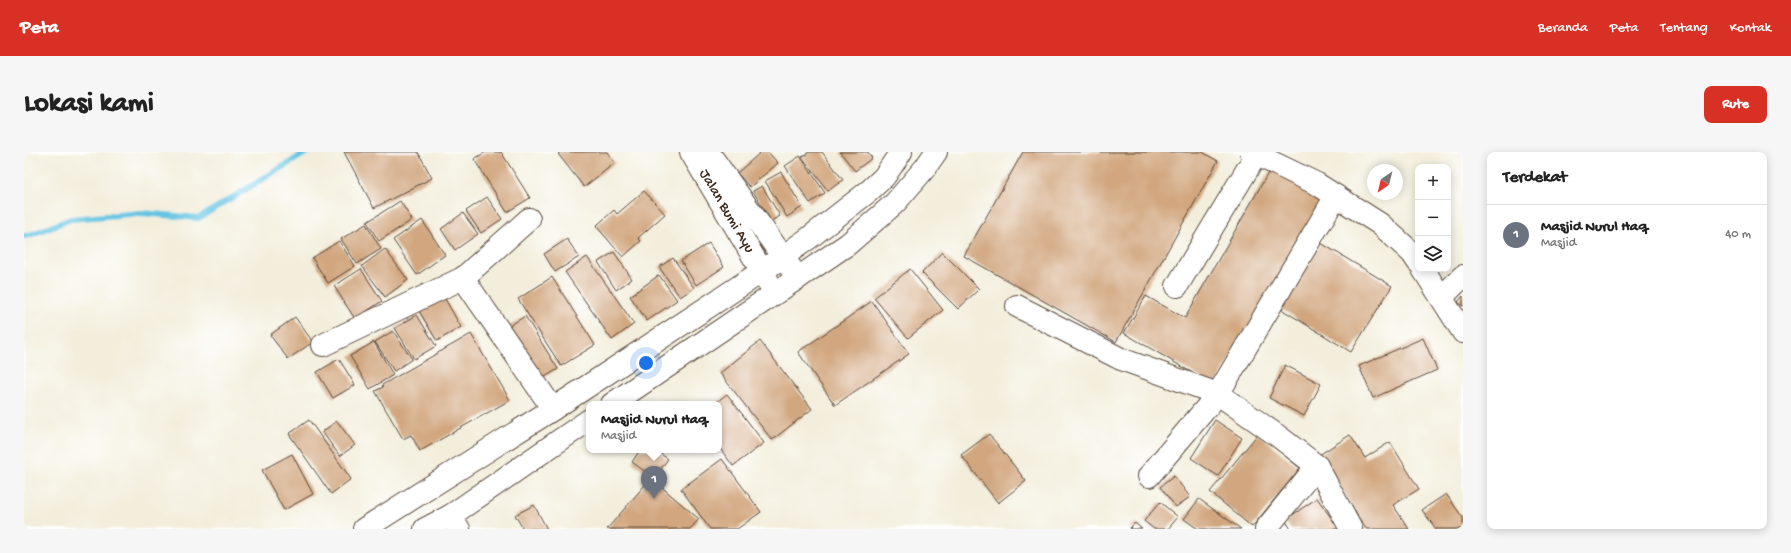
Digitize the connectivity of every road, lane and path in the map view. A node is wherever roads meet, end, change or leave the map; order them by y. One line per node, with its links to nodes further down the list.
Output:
1 (691, 152): 10 (main road, Jalan Bumi Ayu)
2 (708, 152): 8 (main road)
3 (901, 152): 8 (main road)
4 (936, 152): 14 (main road)
5 (1254, 153): 6 (main road); 15 (main road)
6 (1336, 196): 9 (main road); 21 (main road)
7 (529, 219): 13 (main road)
8 (782, 256): 10 (main road); 14 (main road)
9 (1415, 258)
10 (761, 272): 16 (main road, Jalan Bumi Ayu); 23 (main road)
11 (1425, 272): 17 (main road)
12 (1463, 276): 17 (main road)
13 (463, 278): 20 (main road); 23 (main road)
14 (798, 278): 16 (main road)
15 (1177, 286)
16 (775, 293): 22 (main road)
17 (1442, 297): 19 (main road)
18 (1017, 306): 21 (main road)
19 (1463, 332)
20 (323, 345)
21 (1218, 394): 25 (main road); 26 (main road)
22 (616, 401)
23 (553, 409): 28 (main road)
24 (586, 422): 27 (main road)
25 (1317, 466): 30 (main road); 31 (main road)
26 (1149, 476)
27 (454, 522): 29 (main road)
28 (364, 529)
29 (425, 529)
30 (1266, 529)
31 (1351, 529)

